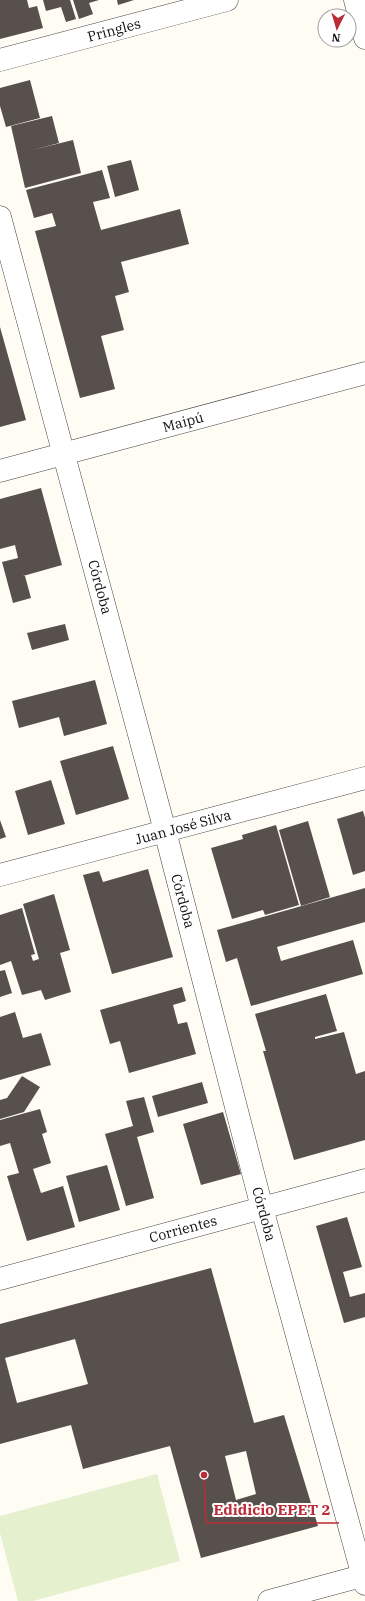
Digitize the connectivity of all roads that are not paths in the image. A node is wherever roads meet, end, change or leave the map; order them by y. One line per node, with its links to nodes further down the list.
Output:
1 (227, 0): 4 (street, Pringles)
2 (355, 0): 3 (street)
3 (365, 38)
4 (0, 60)
5 (0, 217): 7 (street, Córdoba)
6 (365, 374): 7 (street, Maipú)
7 (64, 454): 8 (street, Maipú); 10 (street, Córdoba)
8 (0, 471)
9 (365, 778): 10 (street, Juan José Silva)
10 (165, 831): 11 (street, Juan José Silva); 13 (street, Córdoba)
11 (0, 875)
12 (365, 1180): 13 (street, Corrientes)
13 (262, 1208): 14 (street, Corrientes); 15 (street, Córdoba)
14 (0, 1279)
15 (364, 1579): 16 (street)
16 (269, 1601)

